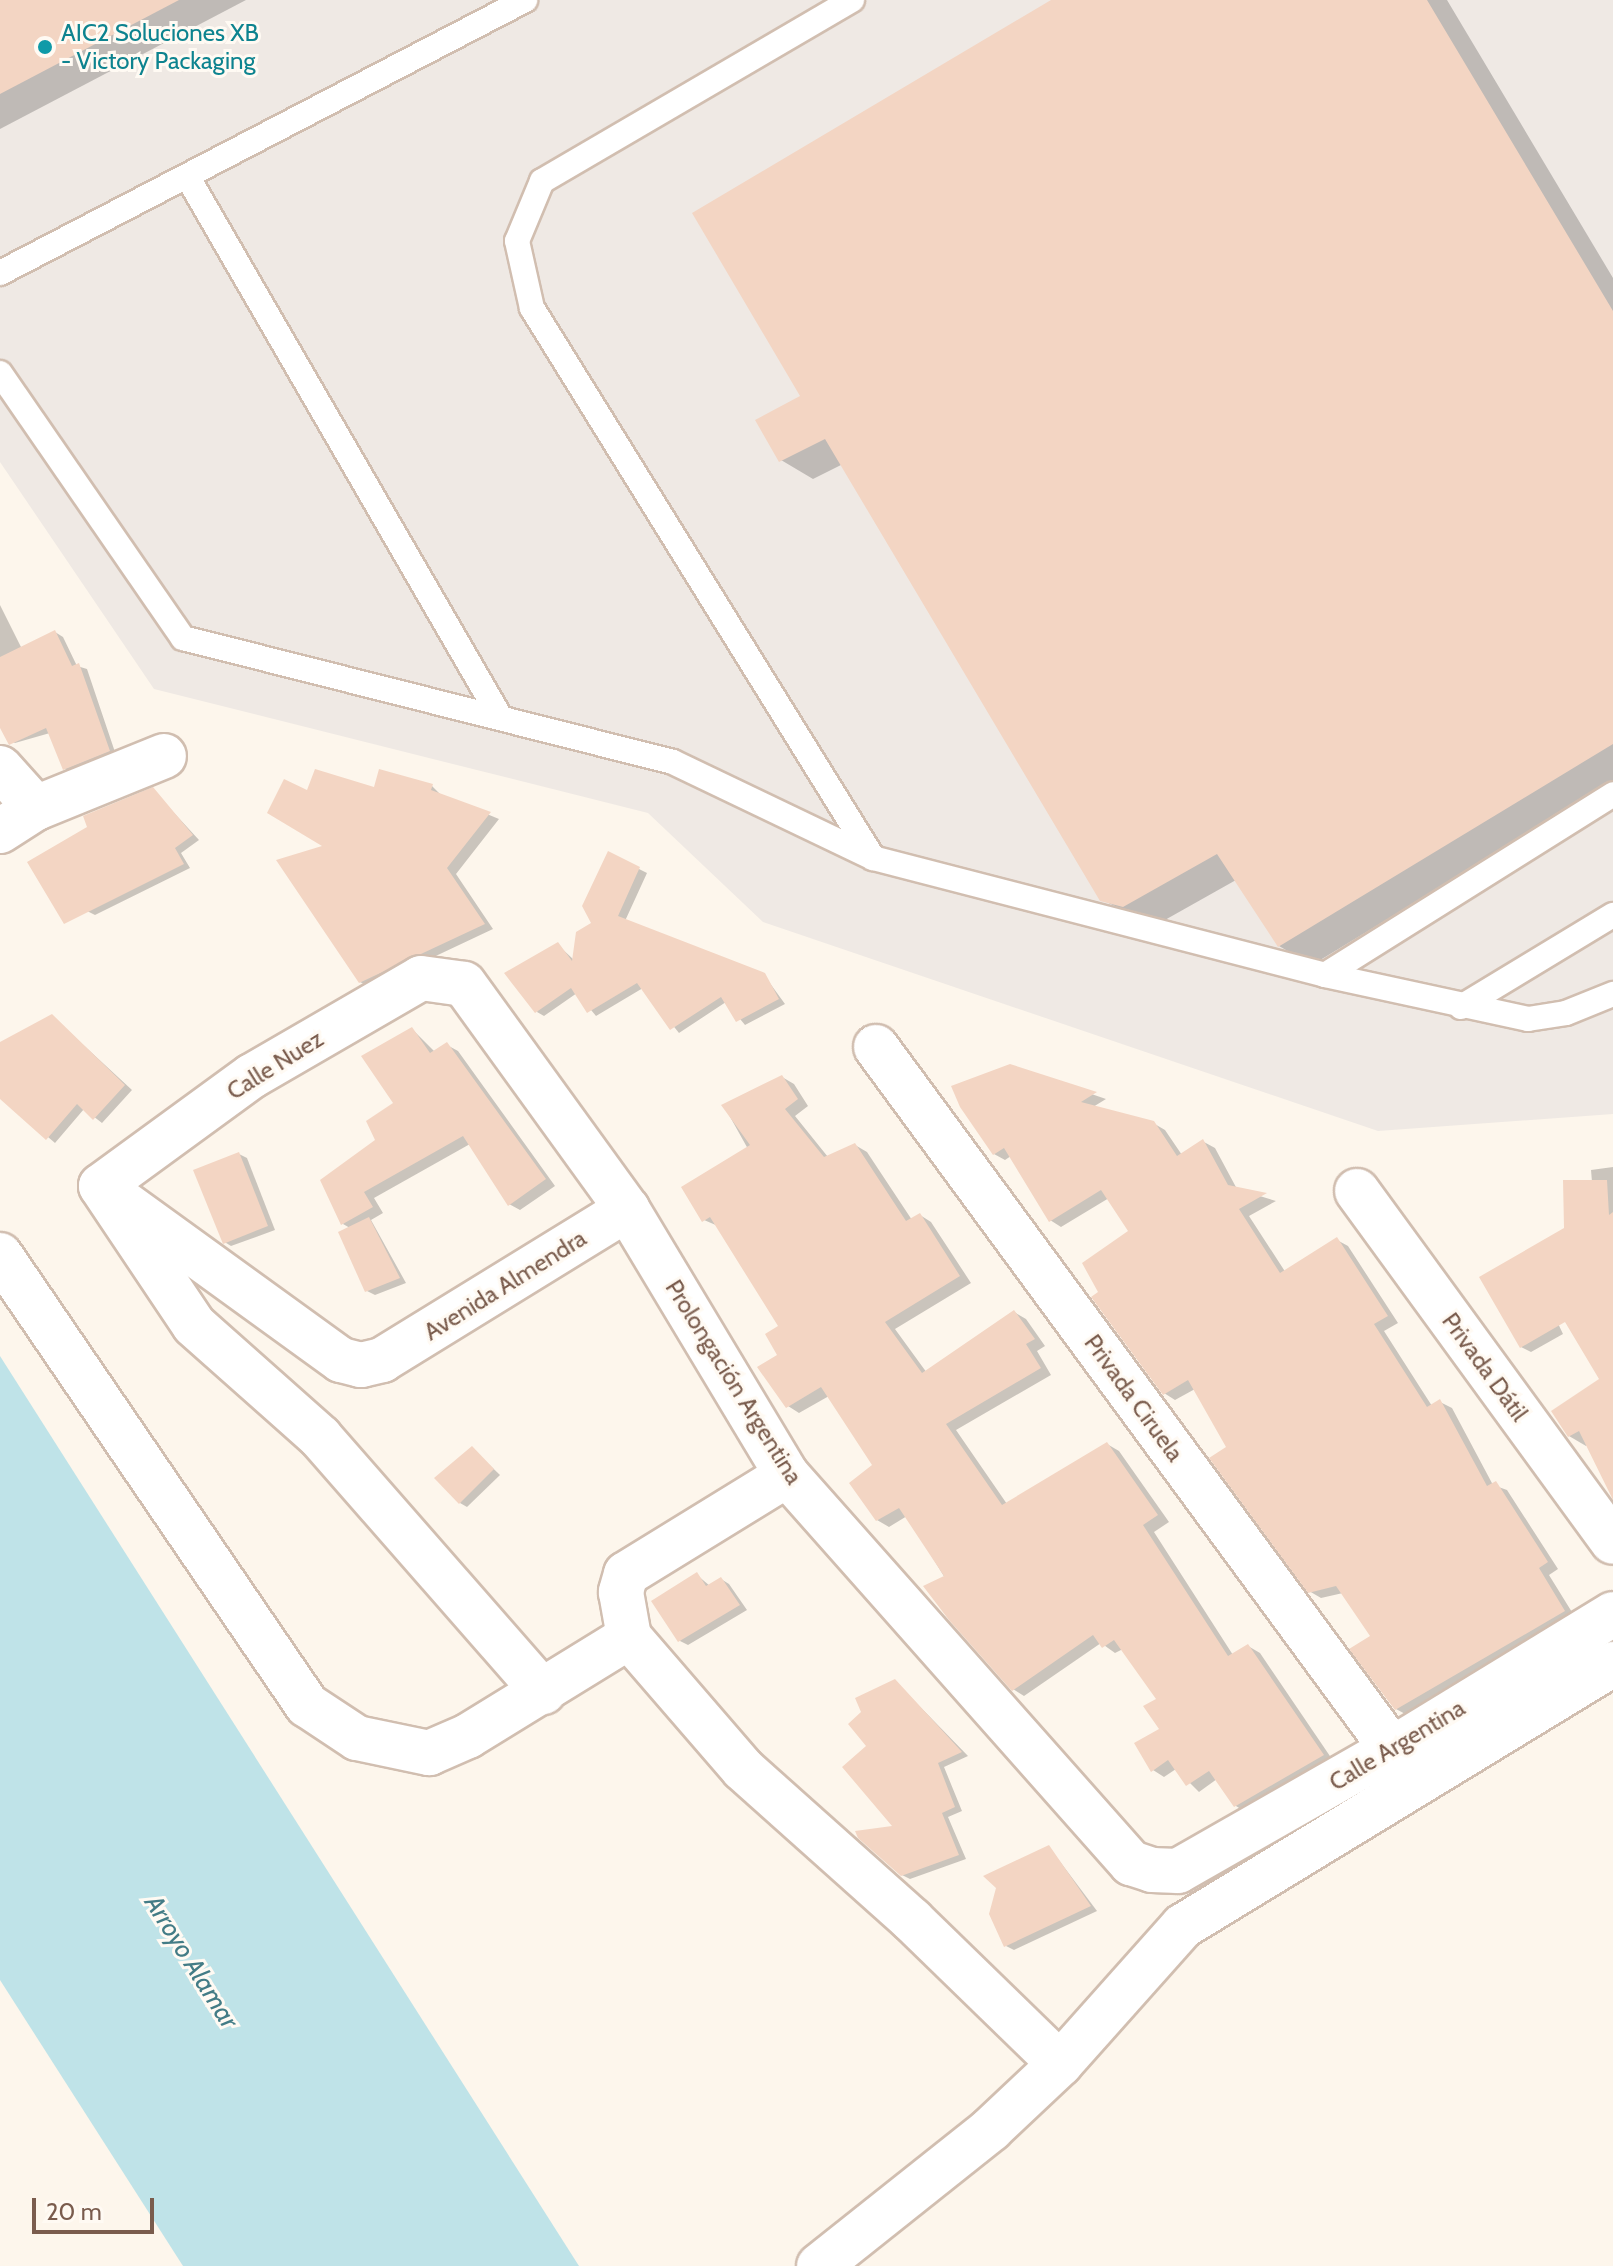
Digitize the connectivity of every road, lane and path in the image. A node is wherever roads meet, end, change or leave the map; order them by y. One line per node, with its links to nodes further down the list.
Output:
1 (525, 0): 3 (lane)
2 (852, 0): 11 (lane)
3 (187, 176): 4 (lane); 6 (lane)
4 (0, 273)
5 (0, 373): 6 (lane)
6 (499, 715): 11 (lane)
7 (164, 756): 10 (street)
8 (0, 768): 10 (street)
9 (1613, 794): 13 (lane)
10 (18, 820)
11 (873, 858): 13 (lane)
12 (1613, 915): 16 (lane)
13 (1325, 975): 16 (lane)
14 (464, 984): 18 (street, Calle Nuez); 20 (street, Prolongación Argentina)
15 (1613, 994): 16 (lane)
16 (1461, 1007)
17 (876, 1047): 28 (street, Privada Ciruela)
18 (101, 1186): 20 (street, Avenida Almendra); 27 (street)
19 (1357, 1191): 23 (street, Privada Dátil)
20 (627, 1209): 22 (street, Prolongación Argentina)
21 (0, 1255): 27 (street)
22 (787, 1475): 25 (street); 29 (street, Prolongación Argentina)
23 (1613, 1542)
24 (1613, 1614): 28 (street, Calle Argentina)
25 (629, 1637): 27 (street); 31 (street)
26 (1613, 1664): 30 (street)
27 (543, 1692)
28 (1392, 1749): 29 (street, Calle Argentina)
29 (1165, 1871): 30 (street)
30 (1183, 1926): 31 (street)
31 (1060, 2064): 32 (street)
32 (819, 2266)

